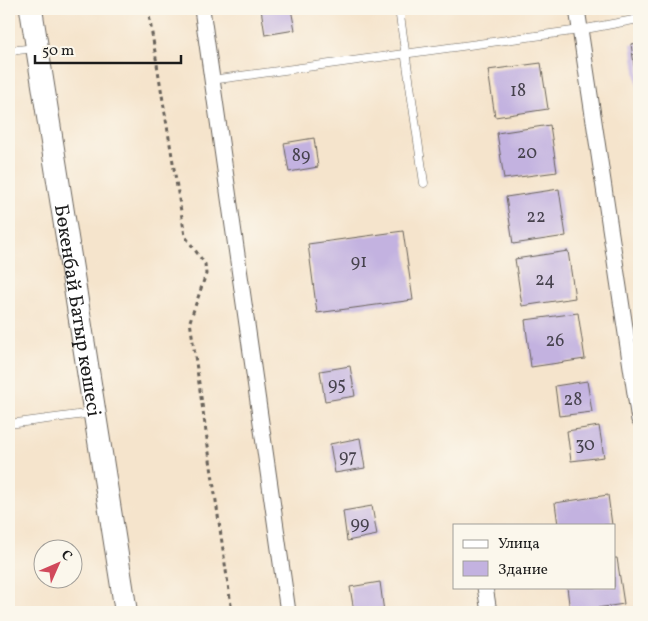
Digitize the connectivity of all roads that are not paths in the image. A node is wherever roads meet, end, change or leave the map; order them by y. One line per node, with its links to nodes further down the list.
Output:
1 (31, 9): 7 (main road, Бөкенбай Батыр көшесі)
2 (202, 9): 10 (street)
3 (399, 9): 9 (lane)
4 (577, 9): 6 (street)
5 (639, 19): 6 (lane)
6 (580, 30): 9 (lane); 13 (street)
7 (37, 48): 8 (lane); 12 (main road, Бөкенбай Батыр көшесі)
8 (9, 51)
9 (406, 54): 10 (lane); 11 (lane)
10 (211, 80): 17 (street)
11 (424, 183)
12 (95, 412): 14 (lane); 16 (main road, Бөкенбай Батыр көшесі)
13 (639, 420)
14 (9, 424)
15 (485, 588): 18 (street)
16 (126, 612)
17 (288, 612)
18 (489, 612)

